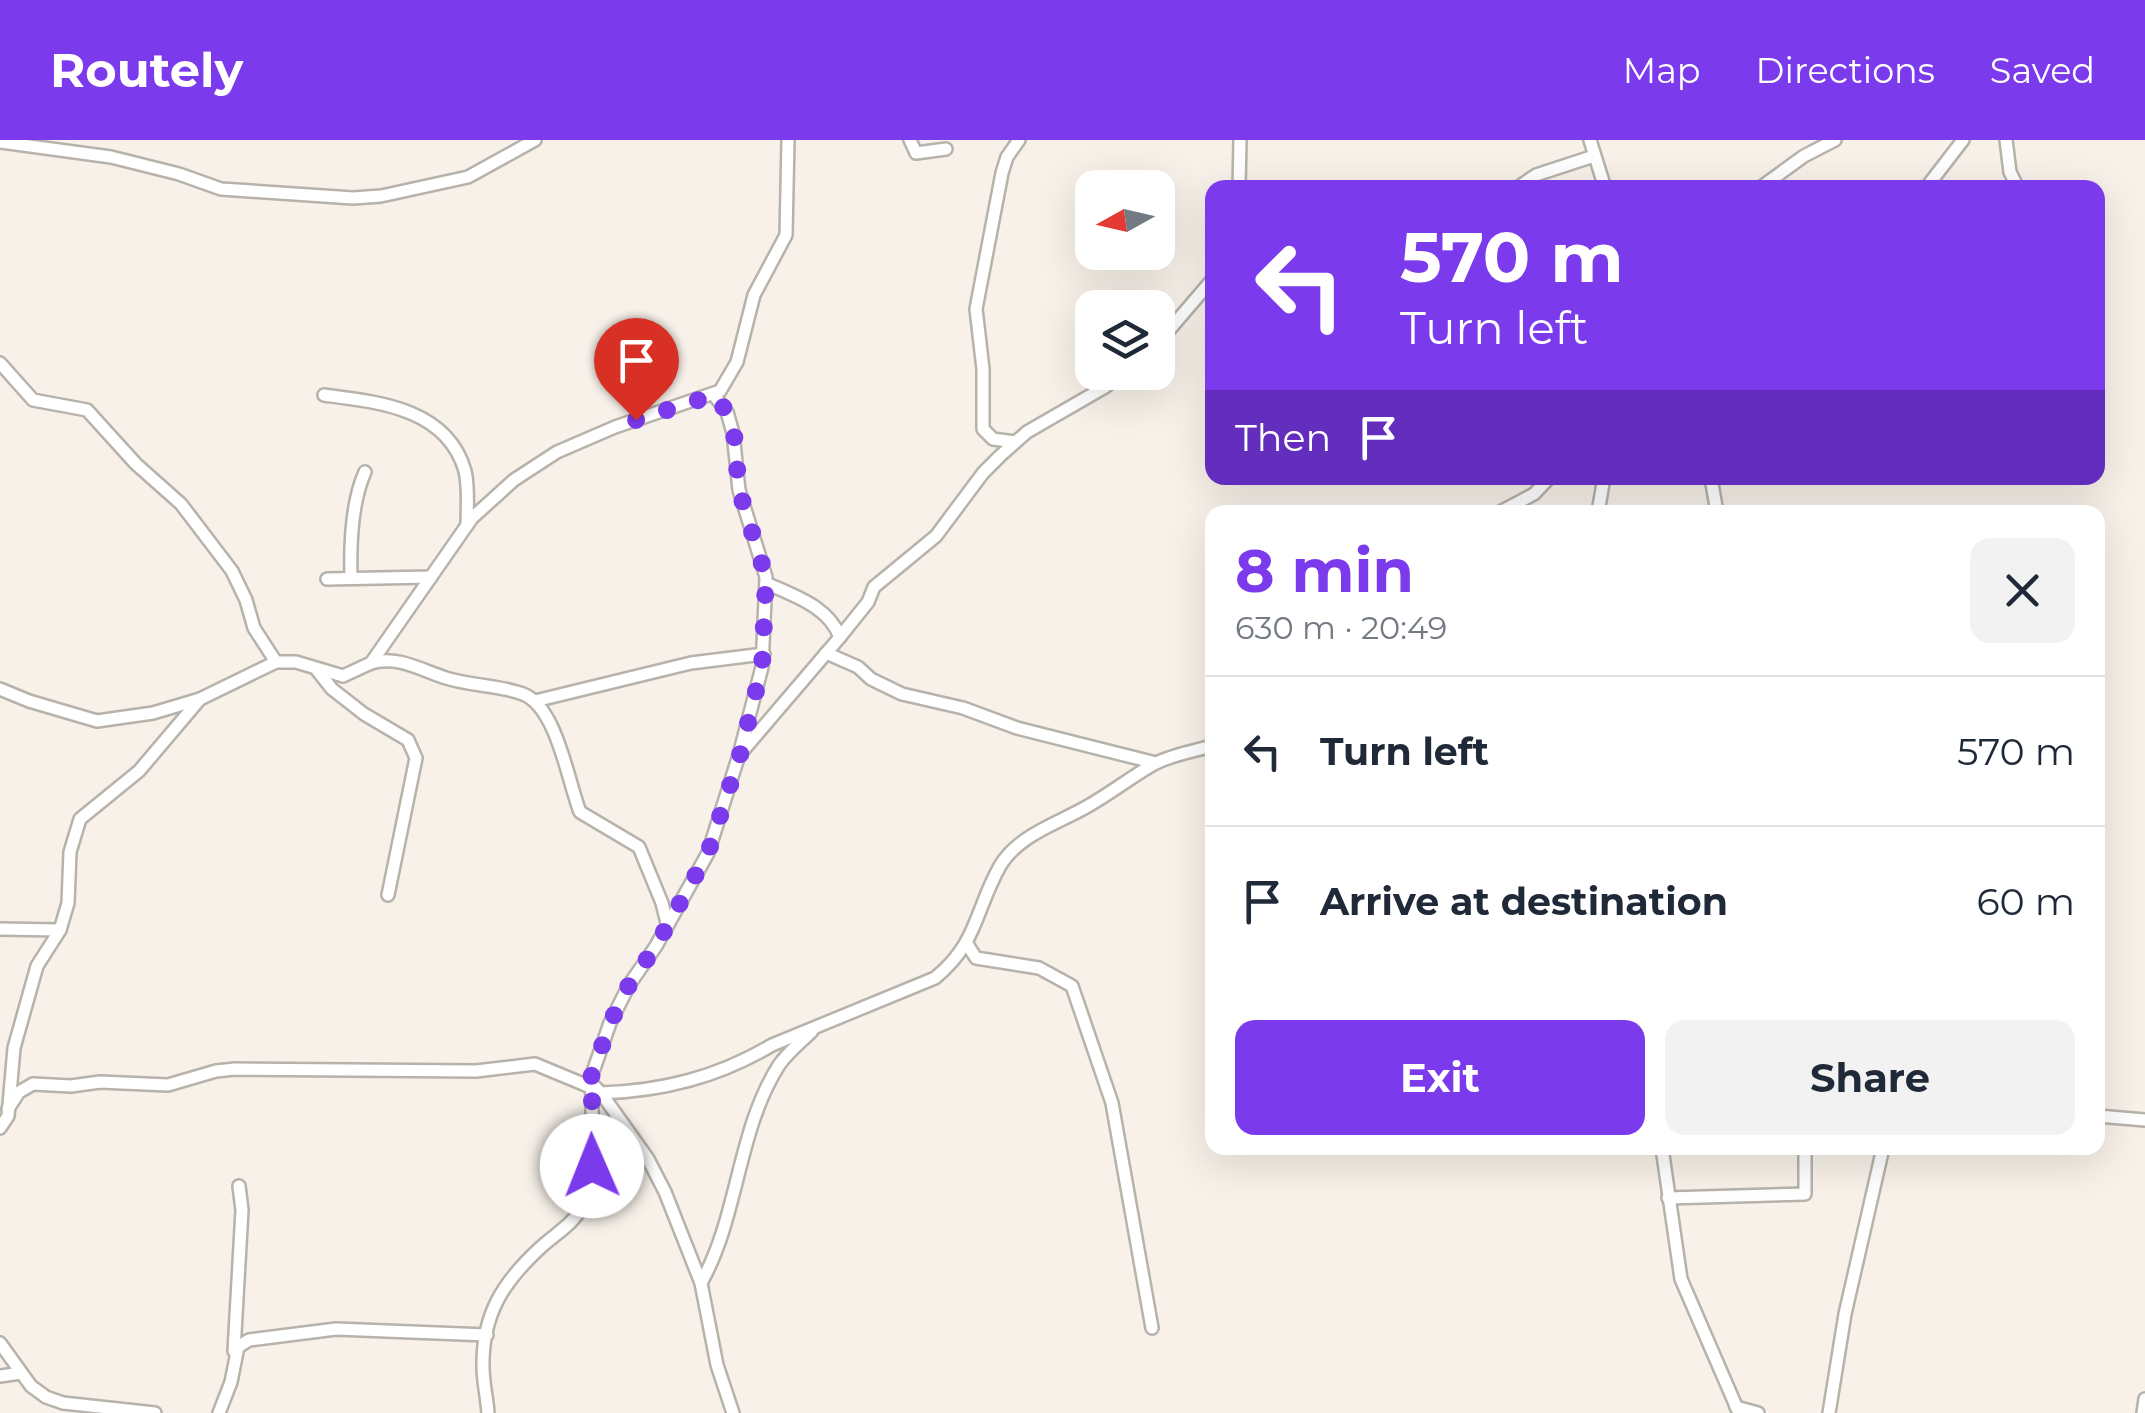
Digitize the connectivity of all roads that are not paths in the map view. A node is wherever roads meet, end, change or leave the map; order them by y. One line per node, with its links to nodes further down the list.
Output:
1 (536, 140): 10 (street)
2 (788, 140): 24 (street)
3 (910, 140): 11 (street)
4 (1019, 140): 25 (street)
5 (1240, 140): 13 (street)
6 (1590, 140): 12 (street)
7 (1835, 140): 16 (street)
8 (1962, 140): 17 (street)
9 (2006, 140): 18 (street)
10 (0, 142)
11 (946, 148)
12 (1594, 156): 14 (street); 15 (street)
13 (1239, 180)
14 (1528, 180)
15 (1602, 180)
16 (1771, 180)
17 (1932, 180)
18 (2014, 180)
19 (1205, 288): 20 (street)
20 (1175, 323)
21 (0, 364): 37 (street)
22 (1095, 390): 25 (street)
23 (324, 395): 29 (street)
24 (714, 395): 29 (street); 33 (street)
25 (1014, 442): 34 (street)
26 (365, 472): 31 (street)
27 (1542, 485): 28 (street)
28 (1513, 505)
29 (467, 526): 30 (street)
30 (431, 576): 31 (street); 38 (street)
31 (351, 578): 32 (street)
32 (327, 579)
33 (766, 583): 34 (street); 36 (street)
34 (840, 637): 35 (street)
35 (826, 653): 44 (street); 45 (street)
36 (764, 654): 42 (street); 44 (street)
37 (276, 662): 39 (street); 41 (street)
38 (371, 663): 39 (street); 42 (street)
39 (317, 669): 46 (street)
40 (0, 688): 41 (street)
41 (200, 699): 49 (street)
42 (534, 701): 47 (street)
43 (1205, 748): 45 (street)
44 (740, 755): 47 (street)
45 (1156, 763): 50 (street)
46 (388, 894)
47 (667, 923): 52 (street)
48 (0, 929): 49 (street)
49 (60, 930): 53 (street)
50 (968, 944): 51 (street); 63 (street)
51 (815, 1028): 52 (street); 62 (street)
52 (594, 1087): 53 (street); 62 (street); 64 (street)
53 (8, 1109): 56 (street)
54 (2105, 1117): 55 (street)
55 (2145, 1120)
56 (0, 1128)
57 (1663, 1155): 61 (street)
58 (1805, 1155): 61 (street)
59 (1881, 1155): 76 (street)
60 (239, 1186): 66 (street)
61 (1668, 1198): 70 (street)
62 (701, 1283): 74 (street)
63 (1152, 1328)
64 (487, 1335): 66 (street); 73 (street)
65 (0, 1343): 67 (street)
66 (234, 1360): 72 (street)
67 (21, 1373): 68 (street); 71 (street)
68 (0, 1376)
69 (2145, 1399): 77 (street)
70 (1738, 1410): 75 (street)
71 (155, 1413)
72 (218, 1413)
73 (488, 1413)
74 (733, 1413)
75 (1758, 1413)
76 (1829, 1413)
77 (2143, 1413)

